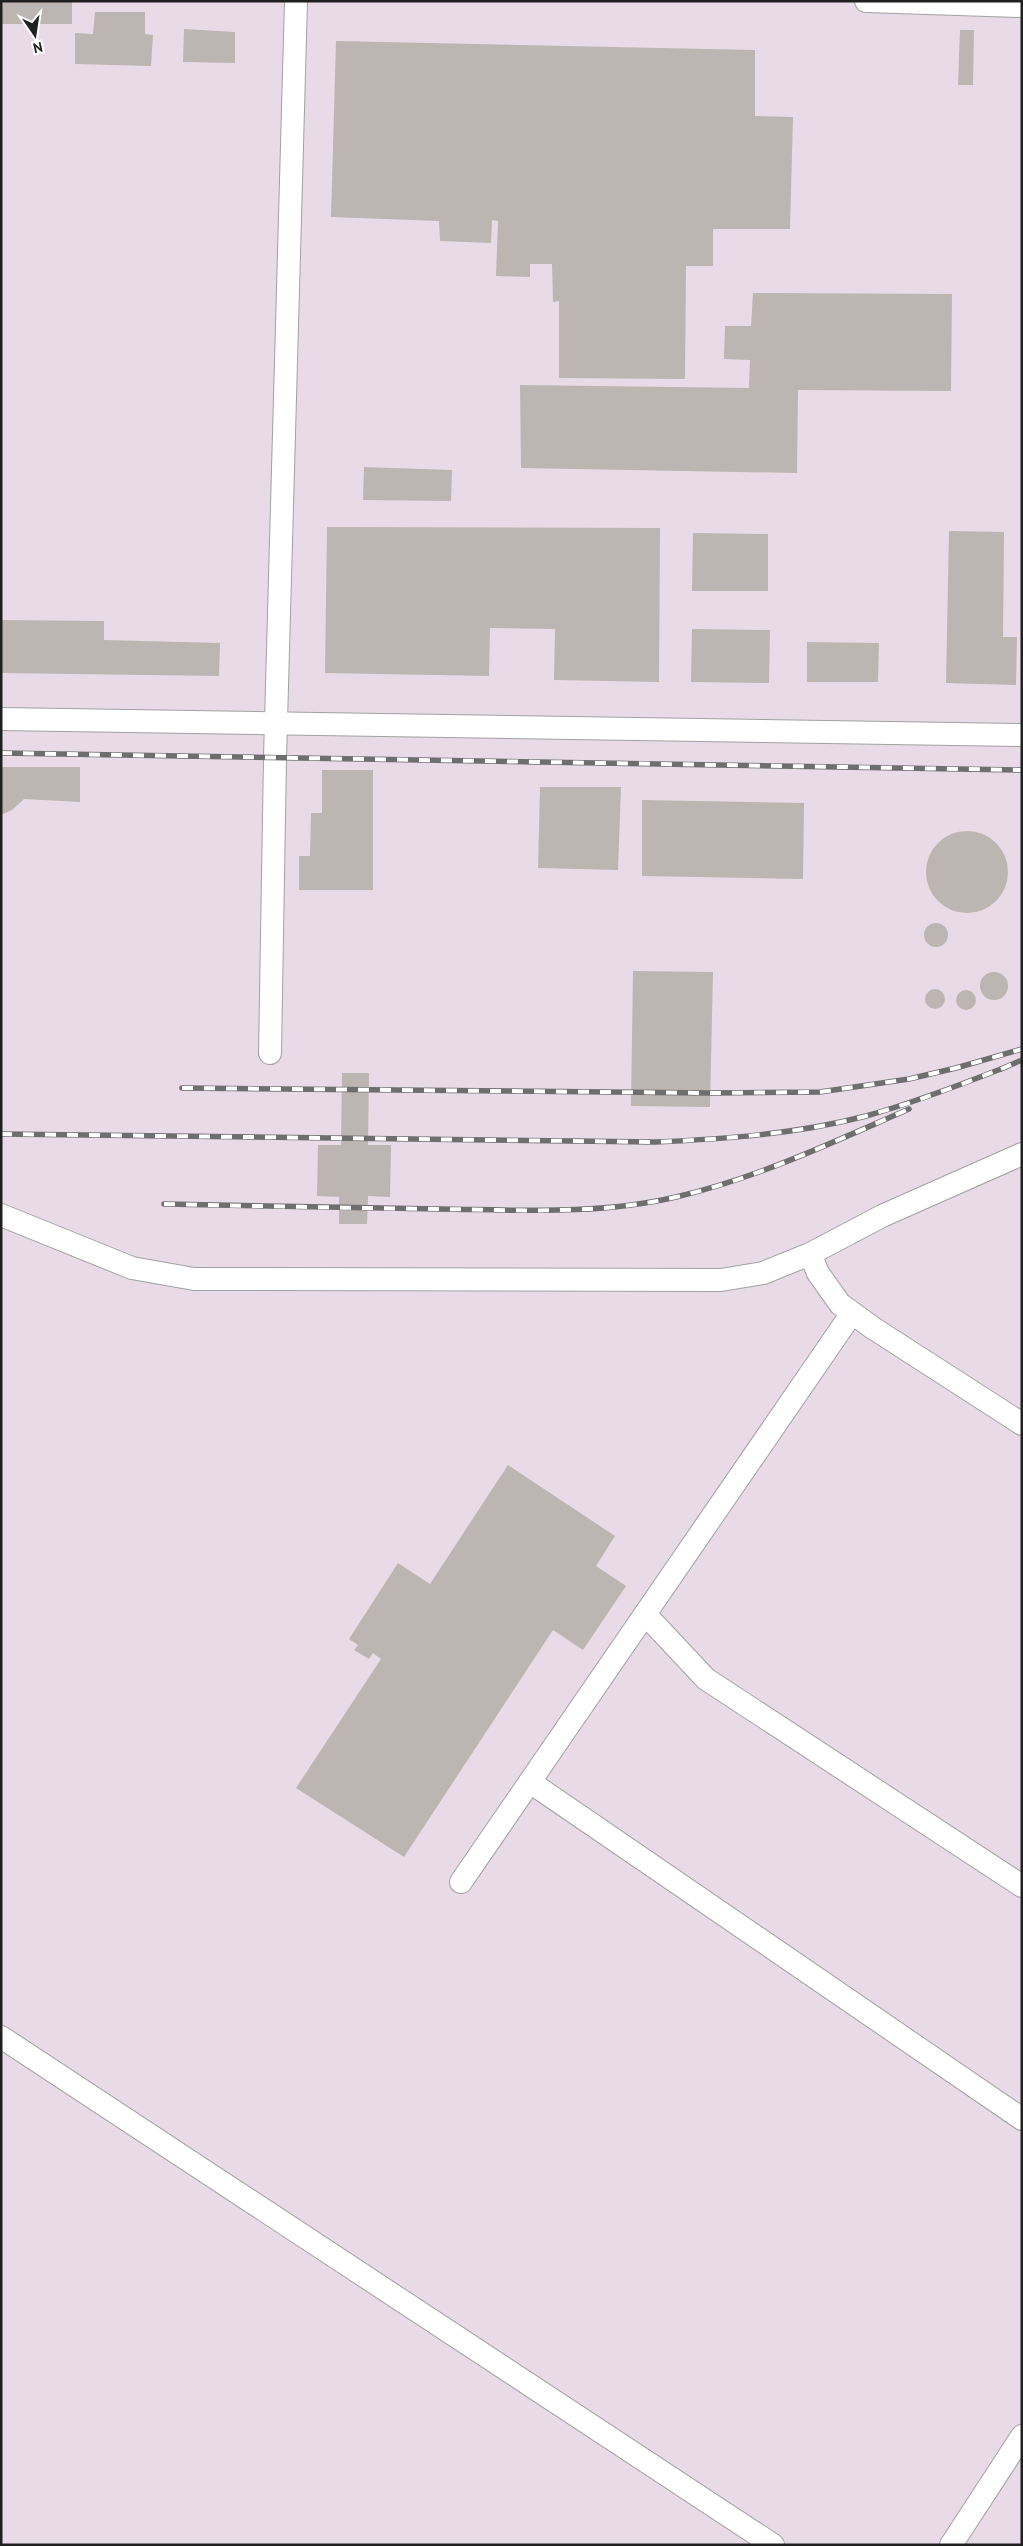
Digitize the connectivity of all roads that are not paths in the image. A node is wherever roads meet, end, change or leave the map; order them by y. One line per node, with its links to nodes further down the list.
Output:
1 (296, 1): 5 (lane)
2 (866, 1): 3 (lane)
3 (1022, 6)
4 (1, 720): 5 (lane)
5 (277, 723): 6 (lane); 7 (lane)
6 (1022, 736)
7 (270, 1053)
8 (1022, 1154): 10 (lane)
9 (1, 1216): 10 (lane)
10 (810, 1254): 11 (lane)
11 (852, 1313): 12 (lane); 13 (lane)
12 (1022, 1424)
13 (645, 1614): 14 (lane); 16 (lane)
14 (530, 1782): 15 (lane); 18 (lane)
15 (461, 1882)
16 (1022, 1886)
17 (1, 2037): 20 (lane)
18 (1022, 2119)
19 (1022, 2436): 21 (lane)
20 (773, 2545)
21 (951, 2545)

